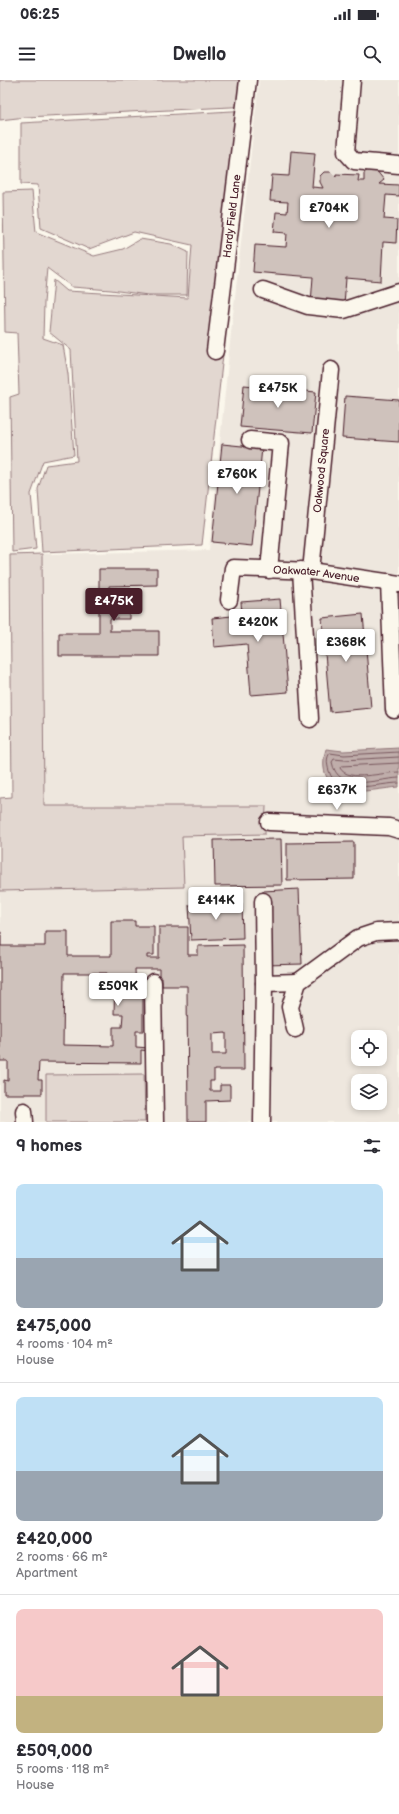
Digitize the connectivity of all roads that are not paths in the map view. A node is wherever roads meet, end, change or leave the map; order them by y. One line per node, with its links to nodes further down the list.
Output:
1 (248, 80): 6 (street, Hardy Field Lane)
2 (352, 80): 3 (street)
3 (399, 165)
4 (263, 290): 5 (street)
5 (399, 292)
6 (215, 351)
7 (331, 370): 10 (street, Oakwood Square)
8 (250, 440): 9 (street)
9 (270, 570): 10 (street, Oakwater Avenue); 12 (street, Oakwater Avenue)
10 (306, 571): 11 (street, Oakwater Avenue); 14 (street, Oakwood Square)
11 (394, 582): 13 (street)
12 (229, 600)
13 (394, 710)
14 (310, 719)
15 (269, 822): 16 (street)
16 (399, 830)
17 (263, 901): 21 (street)
18 (399, 931): 20 (street)
19 (153, 982): 23 (street)
20 (298, 982): 21 (street); 22 (street)
21 (264, 983): 24 (street)
22 (294, 1029)
23 (155, 1122)
24 (262, 1122)

